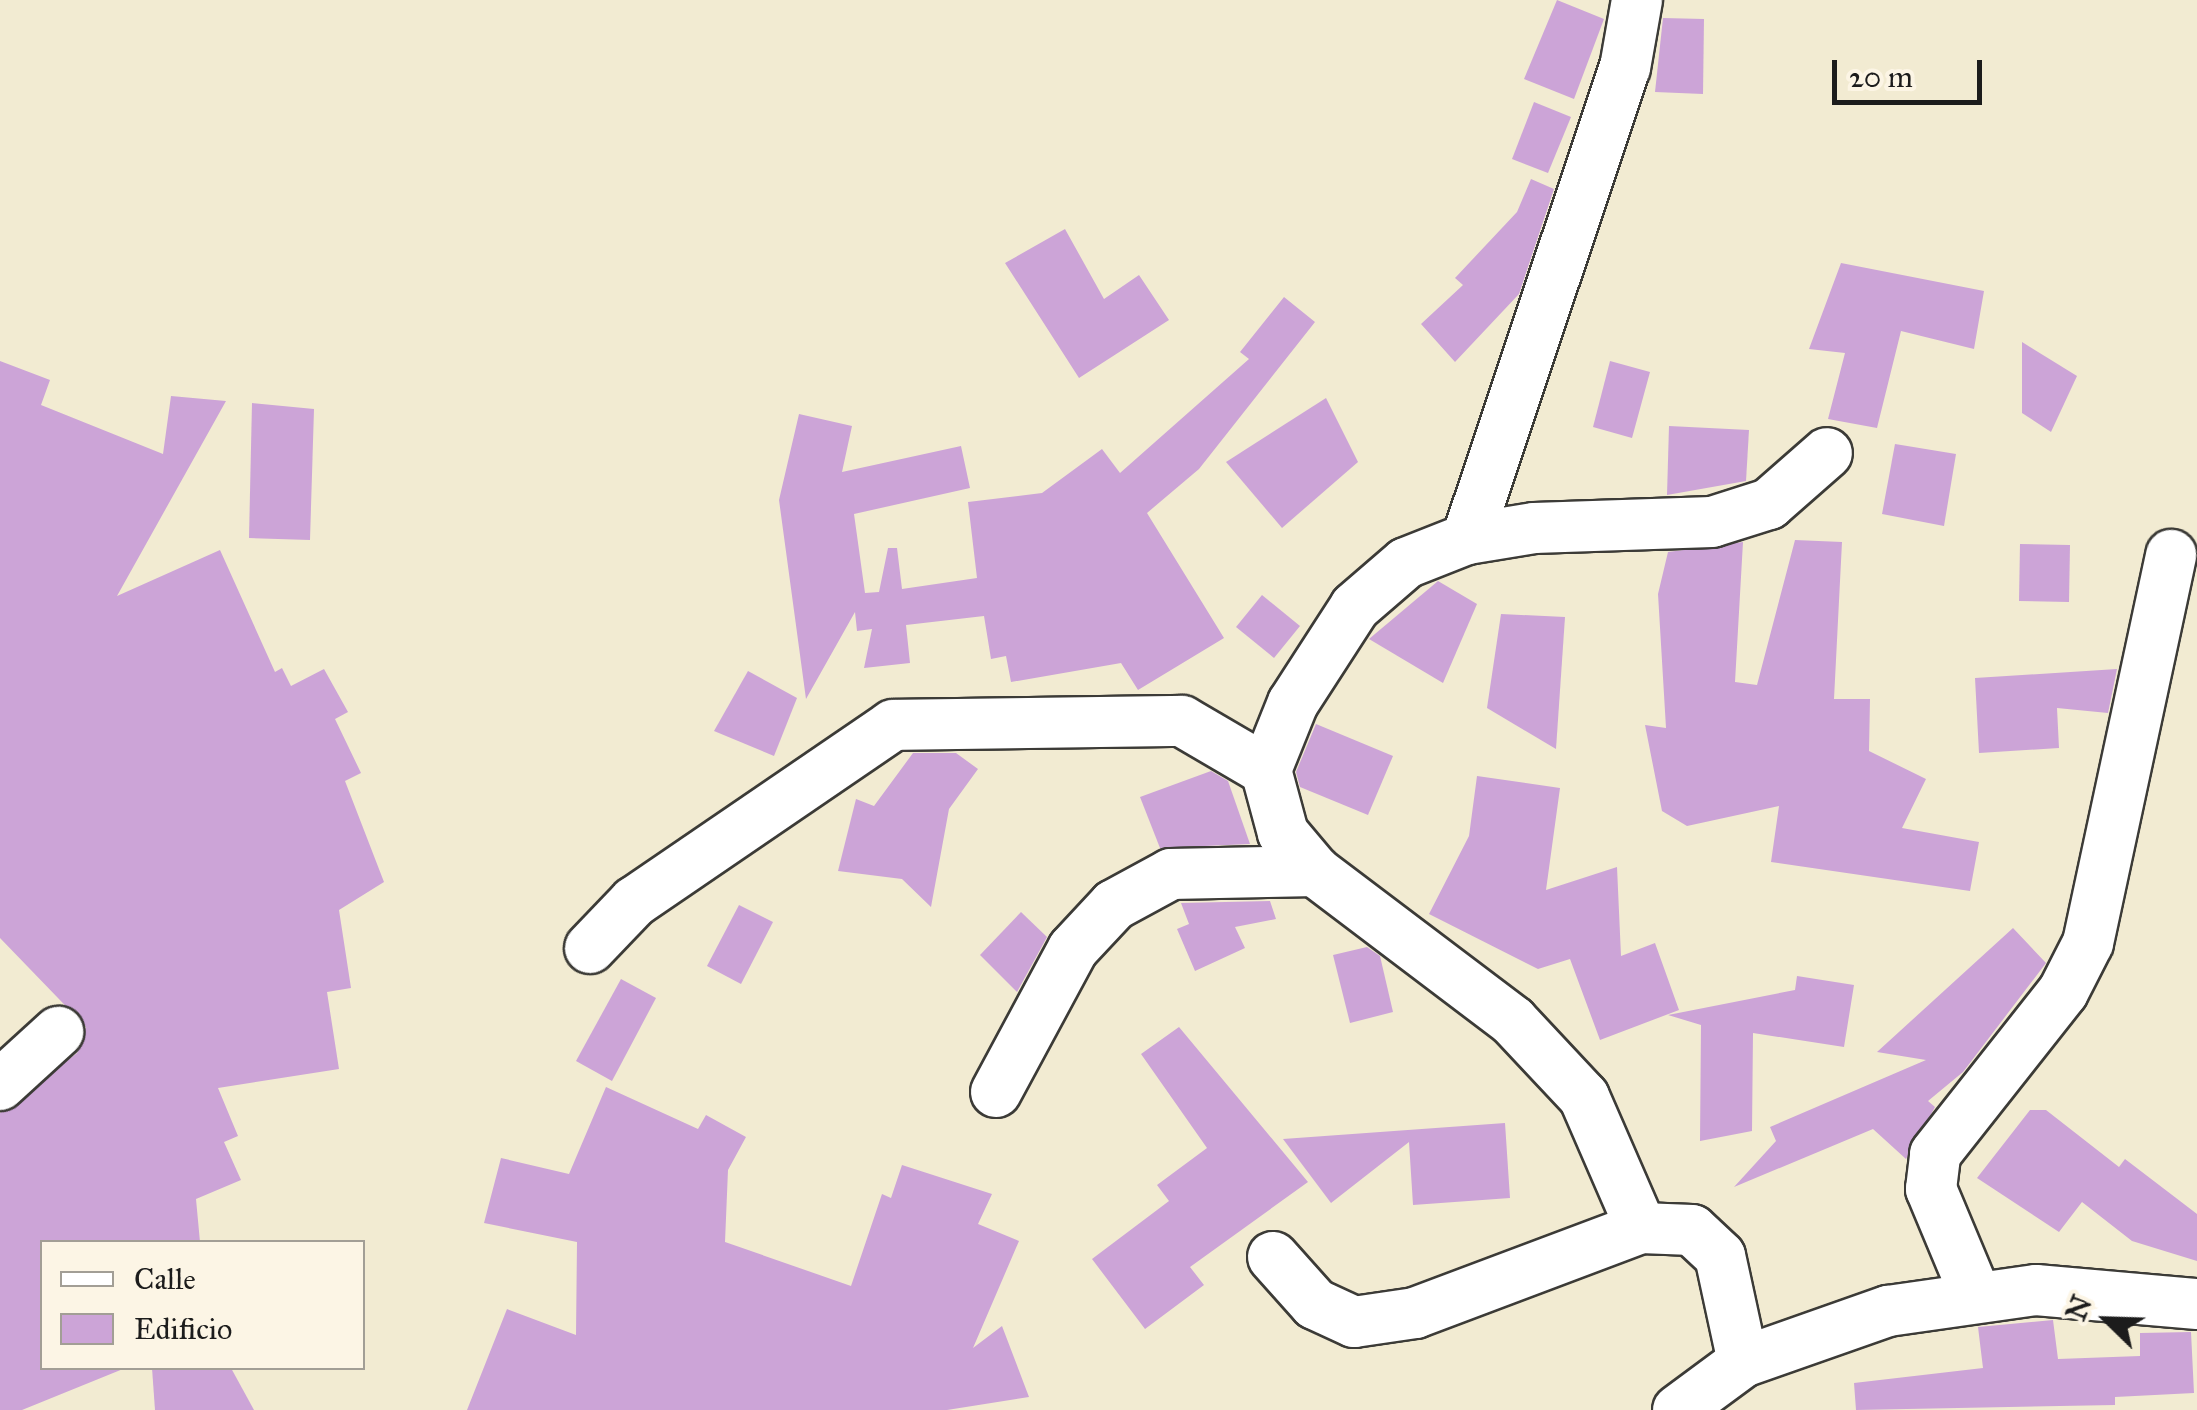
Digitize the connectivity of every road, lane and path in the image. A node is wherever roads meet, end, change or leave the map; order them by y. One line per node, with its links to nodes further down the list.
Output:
1 (1638, 0): 3 (street)
2 (1826, 453): 3 (street)
3 (1468, 538): 5 (street)
4 (2172, 555): 11 (street)
5 (1266, 770): 6 (street); 7 (street)
6 (1315, 872): 8 (street); 9 (street)
7 (590, 948)
8 (996, 1092)
9 (1641, 1228): 10 (street); 13 (street)
10 (1273, 1257)
11 (1974, 1294): 12 (street); 13 (street)
12 (2197, 1304)
13 (1743, 1362): 14 (street)
14 (1678, 1410)

